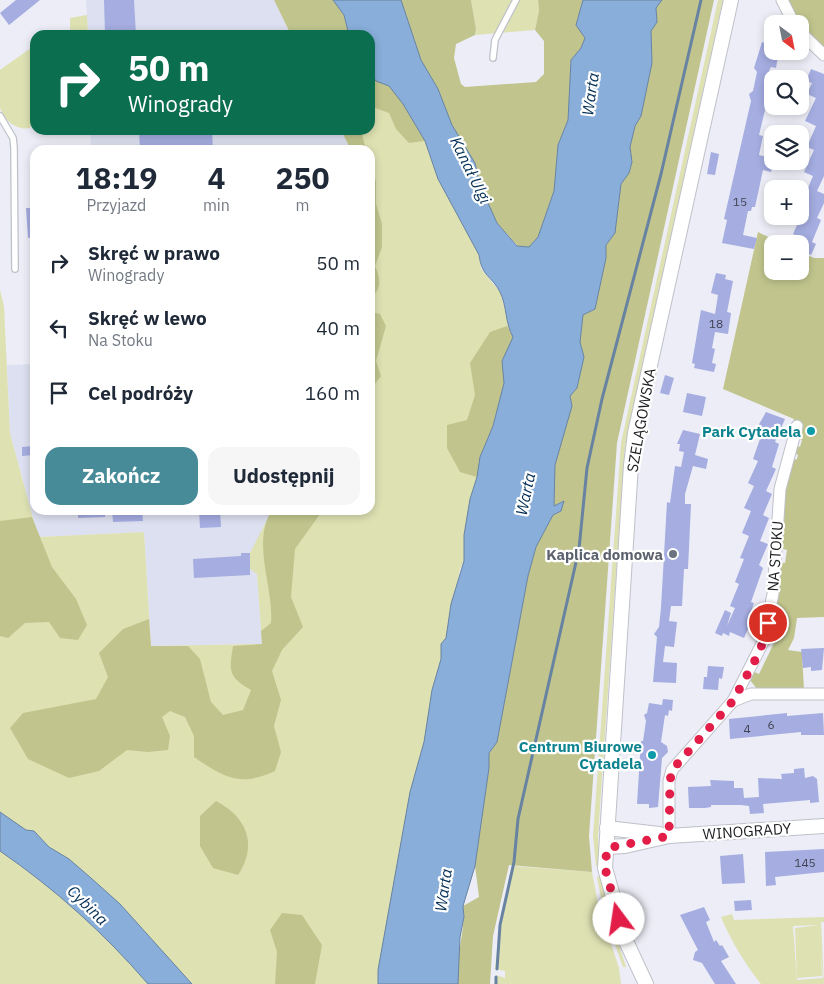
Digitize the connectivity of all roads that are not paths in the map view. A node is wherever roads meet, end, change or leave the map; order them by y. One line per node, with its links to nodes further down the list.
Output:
1 (516, 0): 7 (lane)
2 (731, 0): 16 (street, SZELĄGOWSKA)
3 (782, 0): 4 (street)
4 (790, 15)
5 (809, 41): 6 (street)
6 (824, 55)
7 (493, 58)
8 (0, 116): 9 (lane)
9 (15, 269)
10 (797, 426): 11 (street, NA STOKU)
11 (745, 677): 12 (lane); 14 (street, NA STOKU)
12 (757, 694): 13 (street); 14 (street)
13 (824, 694)
14 (733, 701): 17 (street, NA STOKU)
15 (824, 826): 17 (street, WINOGRADY)
16 (607, 828): 17 (street, WINOGRADY); 18 (street, SZELĄGOWSKA)
17 (669, 836): 18 (street, WINOGRADY)
18 (607, 848): 19 (street, SZELĄGOWSKA)
19 (646, 984)

